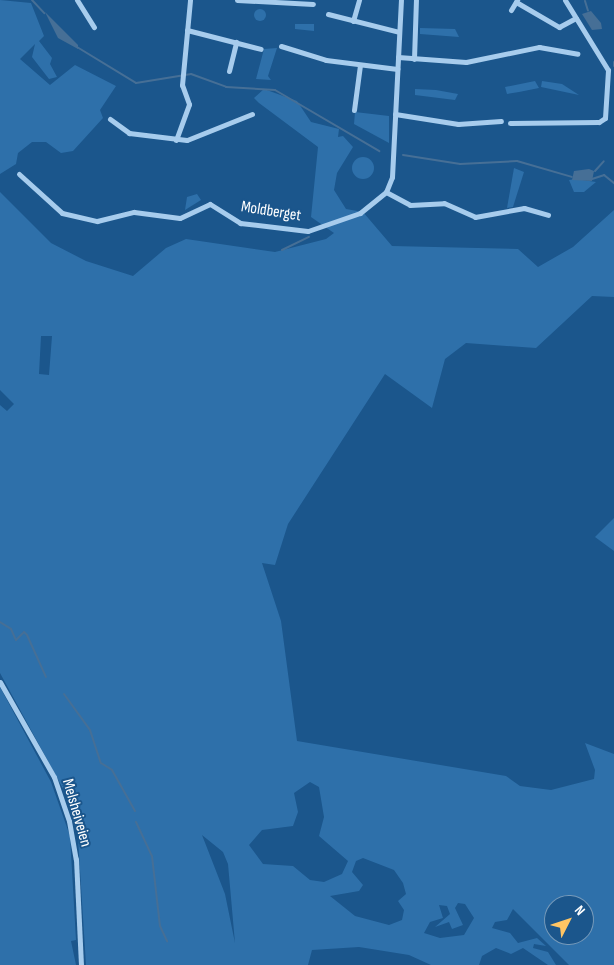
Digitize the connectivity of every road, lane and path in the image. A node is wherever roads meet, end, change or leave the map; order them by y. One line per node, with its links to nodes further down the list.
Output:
1 (76, 0): 15 (street)
2 (190, 0): 16 (street)
3 (237, 0): 9 (street)
4 (359, 0): 14 (street)
5 (401, 0): 17 (street)
6 (416, 0): 23 (street)
7 (565, 0): 13 (street)
8 (516, 1): 11 (street); 13 (street)
9 (291, 2): 10 (street)
10 (313, 4)
11 (511, 10)
12 (328, 14): 14 (street)
13 (576, 18): 32 (street)
14 (353, 21): 17 (street)
15 (94, 27)
16 (187, 30): 18 (street); 33 (street)
17 (399, 32): 22 (street)
18 (236, 42): 20 (street); 26 (street)
19 (281, 46): 24 (street)
20 (260, 49)
21 (577, 54): 23 (street)
22 (398, 57): 23 (street); 25 (street)
23 (414, 59)
24 (360, 66): 25 (street); 27 (street)
25 (397, 69): 29 (street)
26 (229, 71)
27 (354, 110)
28 (252, 114): 33 (street)
29 (396, 114): 31 (street); 35 (street)
30 (110, 119): 33 (street)
31 (501, 121)
32 (510, 123)
33 (176, 140)
34 (19, 174): 35 (street, Moldberget)
35 (386, 192): 36 (street)
36 (548, 216)
37 (0, 682): 38 (street, Melsheiveien)
38 (81, 965)

